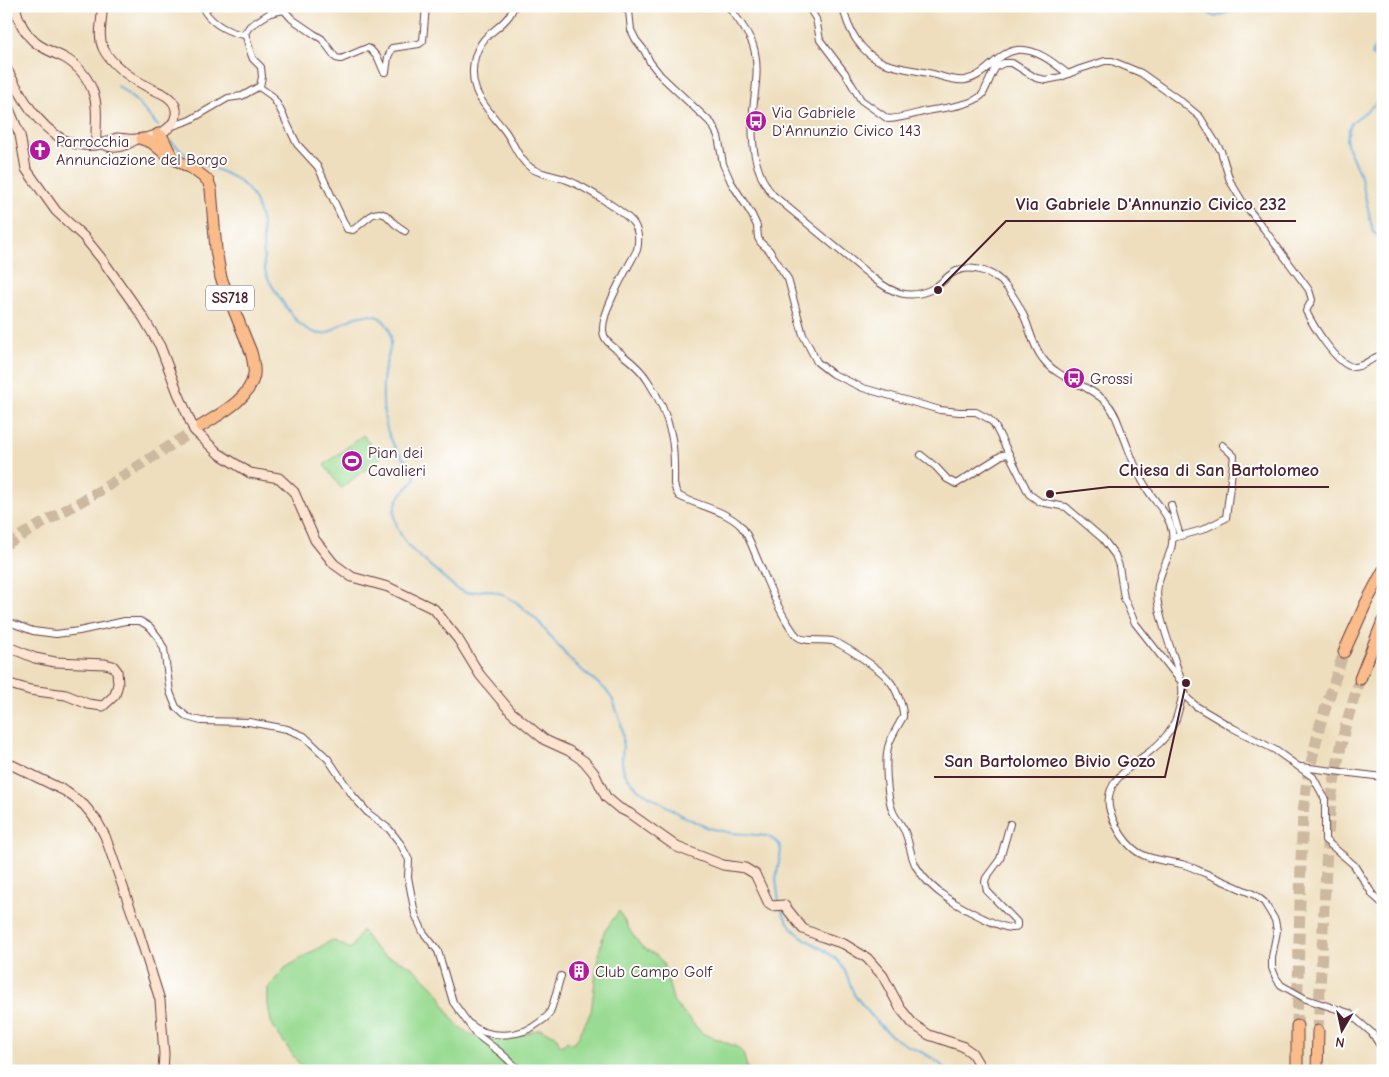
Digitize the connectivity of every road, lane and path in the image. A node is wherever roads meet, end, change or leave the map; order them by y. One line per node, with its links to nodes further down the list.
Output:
1 (15, 6): 18 (street)
2 (102, 6): 16 (street)
3 (426, 6): 10 (street)
4 (514, 6): 39 (street)
5 (621, 6): 23 (street)
6 (728, 6): 27 (street)
7 (808, 6): 11 (street)
8 (844, 6): 11 (street)
9 (206, 7): 10 (street)
10 (245, 35): 14 (street)
11 (996, 63): 13 (street); 13 (street)
12 (6, 68): 18 (street)
13 (1068, 74): 20 (street)
14 (259, 87): 16 (street); 19 (street)
15 (6, 102): 48 (street)
16 (161, 135): 17 (highway); 21 (highway, SS718)
17 (132, 141): 18 (street)
18 (104, 144)
19 (405, 231)
20 (1383, 358)
21 (201, 426)
22 (1222, 444): 26 (street)
23 (1009, 454): 24 (street); 34 (street)
24 (921, 455)
25 (1171, 505): 26 (street)
26 (1180, 536): 27 (street)
27 (1173, 538): 34 (street)
28 (1383, 571): 32 (highway)
29 (6, 621): 42 (street)
30 (1383, 621): 33 (highway)
31 (6, 646): 35 (street)
32 (1344, 652)
33 (1360, 679)
34 (1182, 682): 37 (street); 45 (street)
35 (6, 683)
36 (6, 762): 46 (street)
37 (1300, 767): 38 (street); 40 (street)
38 (1383, 777)
39 (1010, 824)
40 (1383, 904)
41 (560, 976): 42 (street)
42 (467, 1022): 47 (street)
43 (1297, 1026): 49 (highway)
44 (1318, 1030): 50 (highway)
45 (1383, 1053)
46 (163, 1071)
47 (520, 1071)
48 (977, 1071)
49 (1297, 1071)
50 (1317, 1071)

